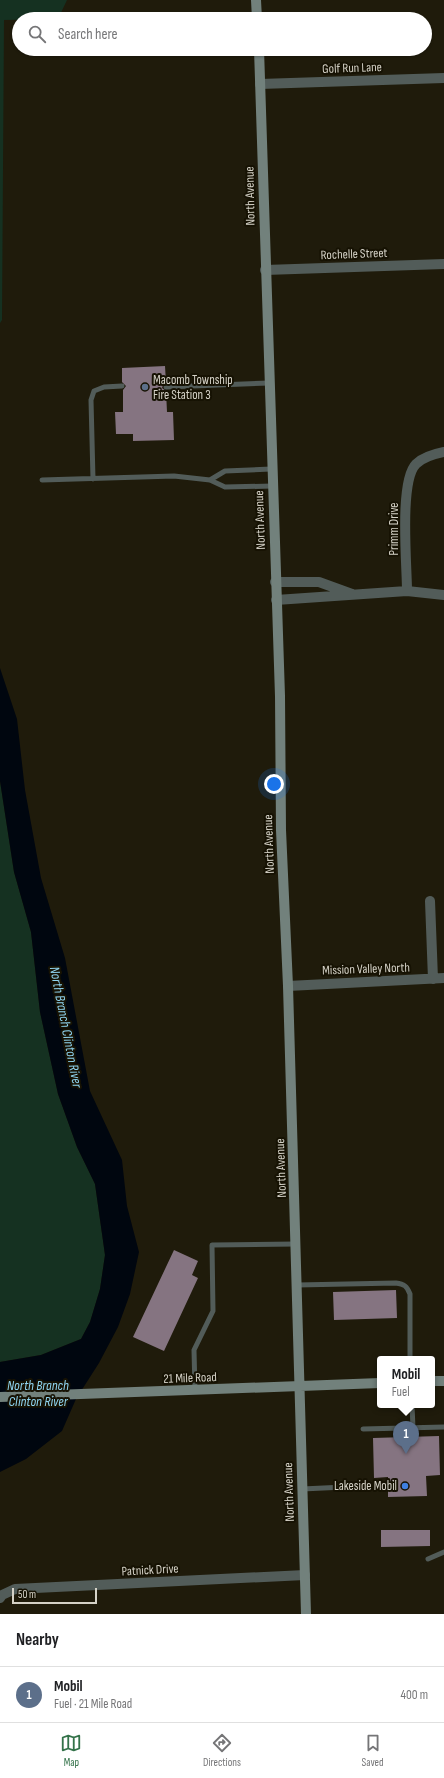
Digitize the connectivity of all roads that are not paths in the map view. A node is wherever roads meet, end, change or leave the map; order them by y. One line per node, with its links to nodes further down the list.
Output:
1 (256, 0): 2 (street)
2 (257, 12)
3 (259, 56): 5 (street, North Avenue)
4 (444, 78): 5 (street, Golf Run Lane)
5 (260, 84): 7 (street, North Avenue)
6 (444, 264): 7 (street, Rochelle Street)
7 (265, 270): 8 (street, North Avenue)
8 (269, 384): 10 (lane); 12 (street, North Avenue)
9 (122, 386): 13 (lane)
10 (166, 387)
11 (444, 452): 18 (street, Primm Drive)
12 (271, 469): 15 (lane); 16 (street, North Avenue)
13 (93, 479): 14 (lane); 15 (lane)
14 (42, 480)
15 (210, 480): 16 (lane)
16 (272, 486): 17 (street, North Avenue)
17 (275, 582): 19 (street); 21 (street, North Avenue)
18 (407, 590): 19 (street); 20 (street)
19 (355, 595): 21 (street)
20 (444, 596)
21 (276, 600): 25 (street, North Avenue)
22 (430, 901): 24 (street)
23 (444, 978): 24 (street, Mission Valley North)
24 (433, 980): 25 (street, Mission Valley North)
25 (288, 986): 26 (street, North Avenue)
26 (296, 1244): 27 (street, North Avenue); 31 (lane)
27 (297, 1285): 28 (lane); 30 (street, North Avenue)
28 (410, 1356)
29 (377, 1384): 30 (street, 21 Mile Road)
30 (299, 1387): 31 (street, 21 Mile Road); 38 (street, North Avenue)
31 (195, 1391): 32 (street, 21 Mile Road)
32 (0, 1397)
33 (412, 1408): 35 (lane)
34 (444, 1427): 35 (lane)
35 (413, 1428): 36 (lane)
36 (363, 1429)
37 (366, 1486): 38 (lane)
38 (302, 1489): 41 (street, North Avenue)
39 (444, 1552): 40 (lane)
40 (428, 1559)
41 (305, 1575): 42 (street, Patnick Drive); 43 (street, North Avenue)
42 (0, 1598)
43 (306, 1614)

